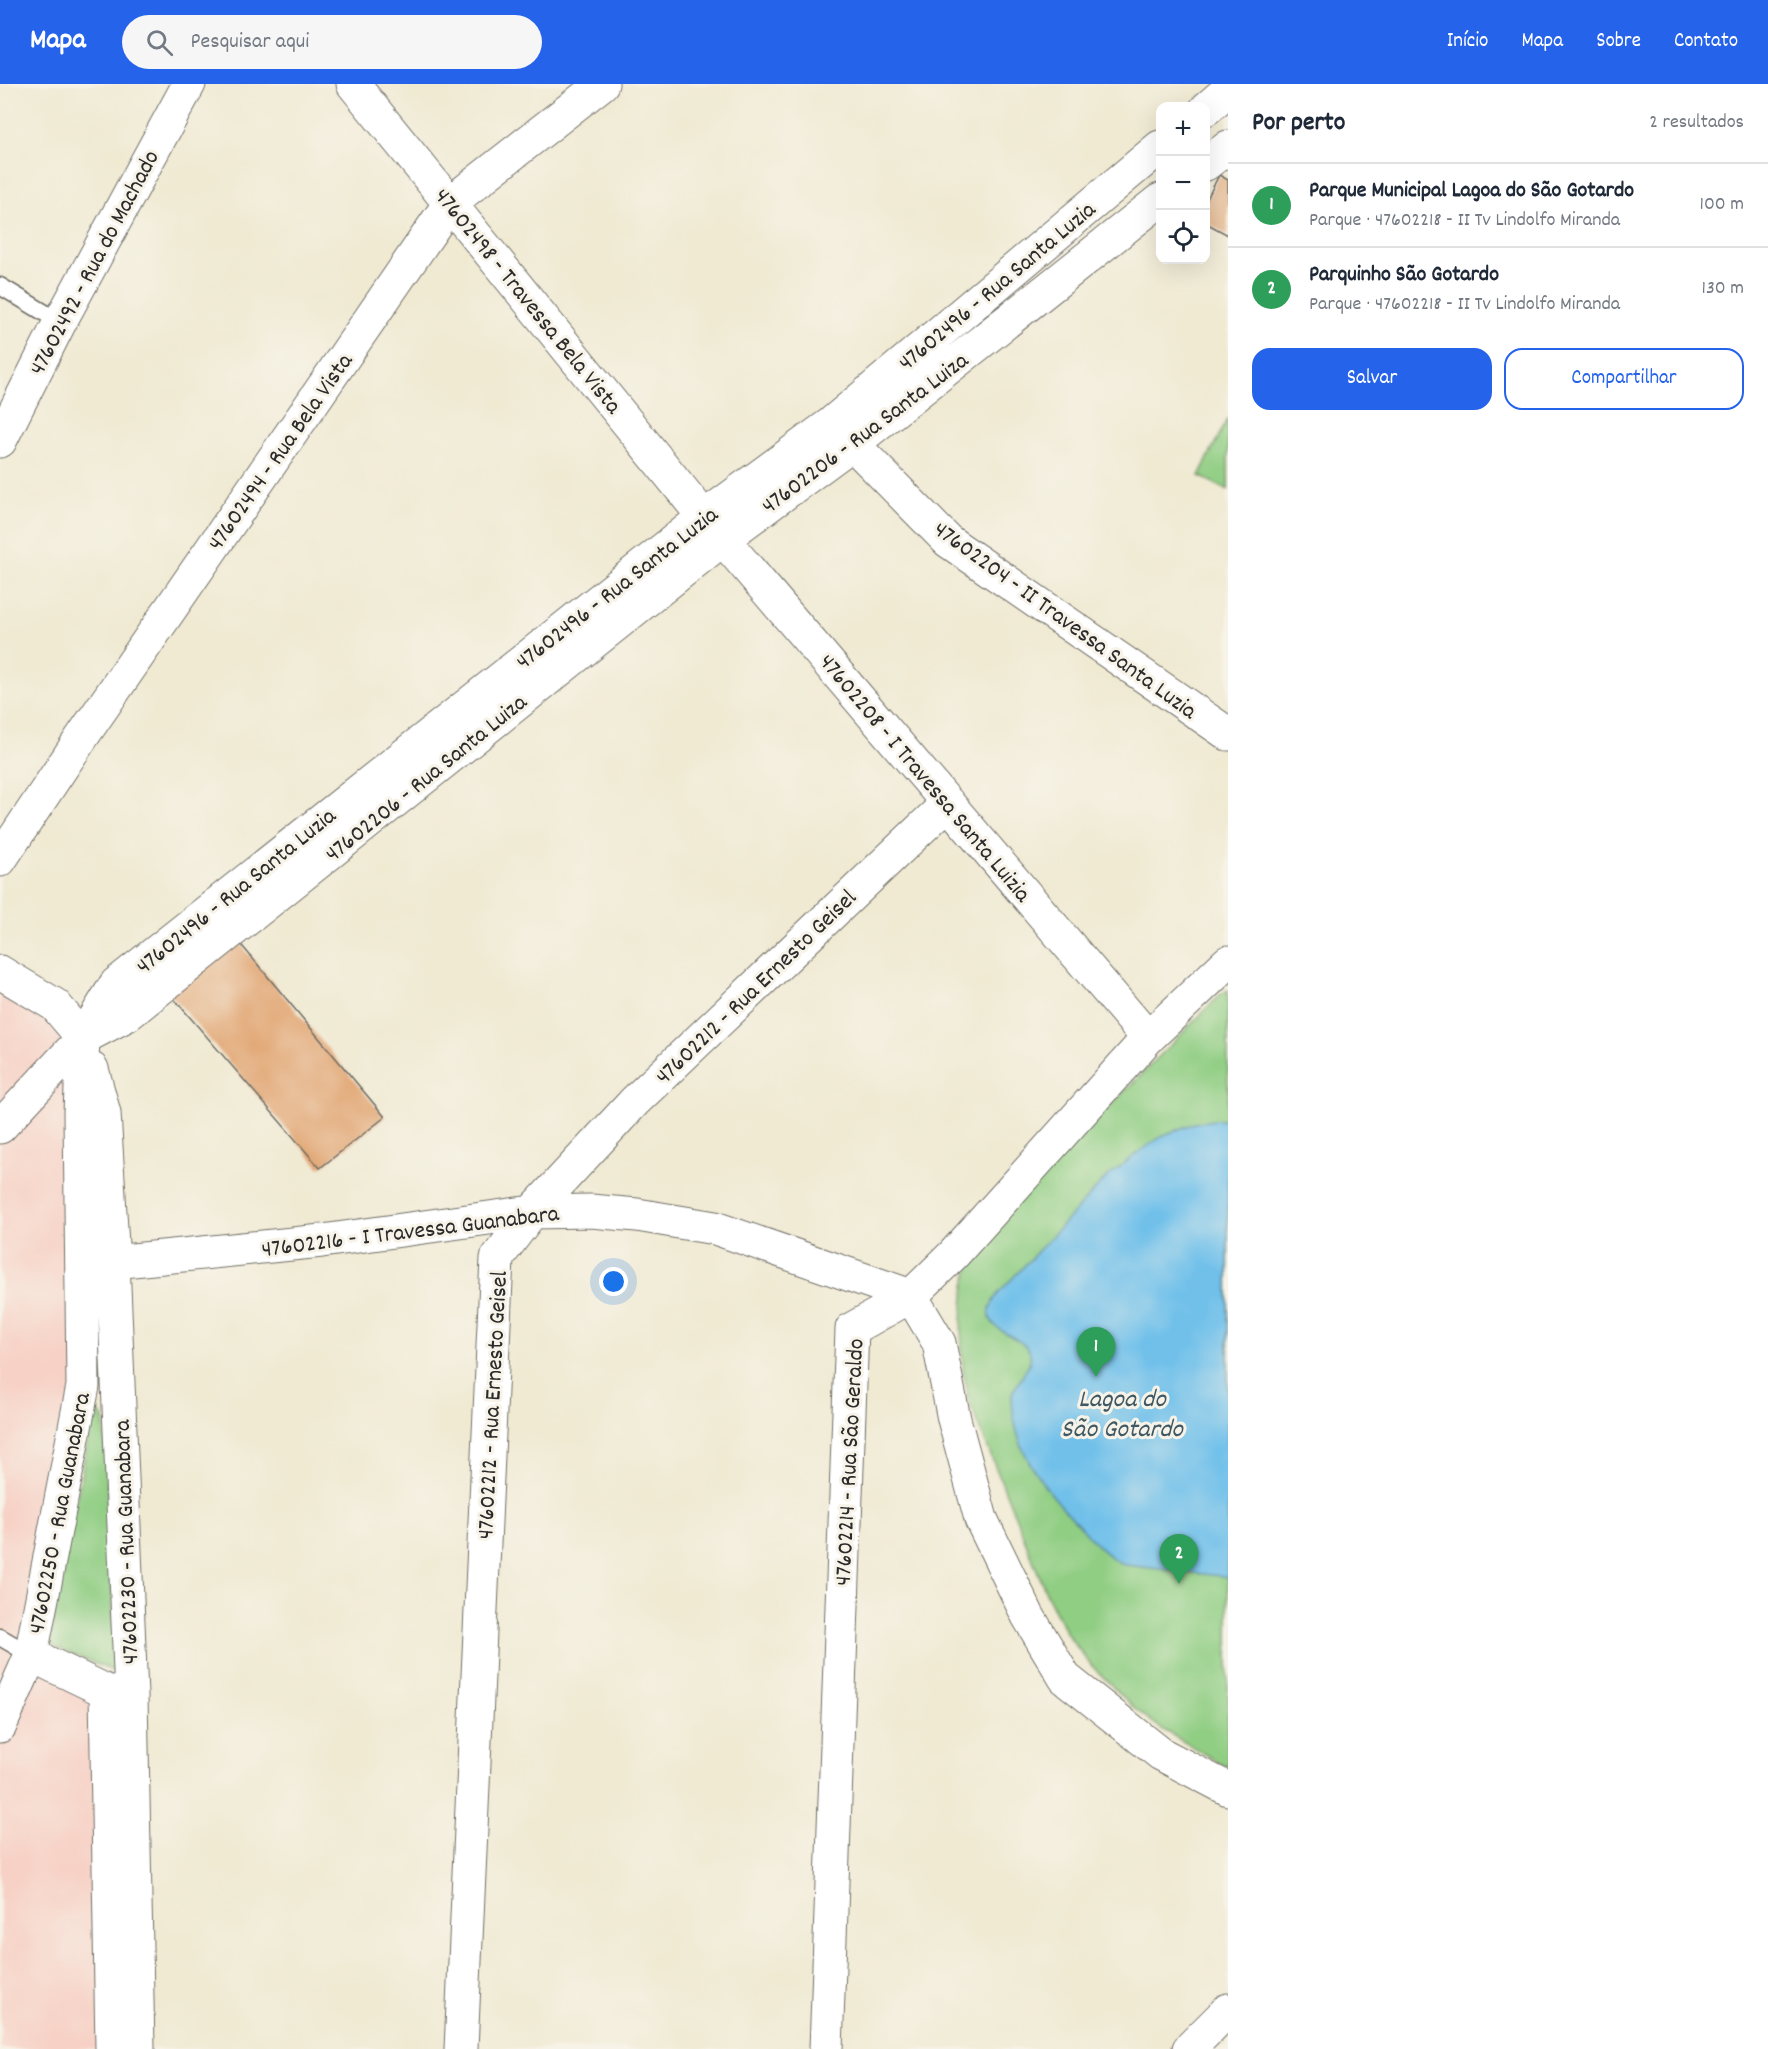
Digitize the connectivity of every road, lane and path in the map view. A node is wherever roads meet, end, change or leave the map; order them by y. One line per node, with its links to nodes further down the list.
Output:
1 (189, 84): 12 (street, 47602492 - Rua do Machado)
2 (353, 84): 9 (street, 47602498 - Travessa Bela Vista)
3 (602, 84): 9 (street, 47602494 - Rua Bela Vista)
4 (1228, 90): 5 (street)
5 (1210, 106)
6 (1228, 147): 8 (street)
7 (1156, 151): 13 (street, 47602496 - Rua Santa Luzia)
8 (1210, 161)
9 (450, 202): 15 (street, 47602498 - Travessa Bela Vista); 18 (street, 47602494 - Rua Bela Vista)
10 (1156, 204): 13 (street, 47602206 - Rua Santa Luiza)
11 (0, 286): 12 (lane)
12 (60, 322): 14 (street, 47602492 - Rua do Machado)
13 (842, 433): 15 (street, 47602496 - Rua Santa Luzia); 16 (street, 47602204 - II Travessa Santa Luzia)
14 (0, 441)
15 (713, 528): 17 (street, 47602208 - I Travessa Santa Luizia); 21 (street, 47602496 - Rua Santa Luzia)
16 (1228, 734)
17 (948, 803): 22 (street, 47602208 - I Travessa Santa Luizia); 24 (street, 47602212 - Rua Ernesto Geisel)
18 (0, 860)
19 (1228, 962): 22 (street, 47602214 - Rua São Geraldo)
20 (0, 972): 21 (street)
21 (83, 1038): 23 (street, 47602496 - Rua Santa Luzia); 25 (street, 47602230 - Rua Guanabara); 28 (street, 47602250 - Rua Guanabara)
22 (1148, 1038): 26 (street, 47602214 - Rua São Geraldo)
23 (0, 1127)
24 (532, 1212): 25 (street, 47602216 - I Travessa Guanabara); 26 (street, 47602216 - I Travessa Guanabara); 35 (street, 47602212 - Rua Ernesto Geisel)
25 (113, 1262): 29 (street, 47602230 - Rua Guanabara)
26 (911, 1296): 31 (street); 36 (street, 47602214 - Rua São Geraldo)
27 (0, 1637): 28 (lane)
28 (31, 1655): 29 (street, 47602250 - Rua Guanabara); 30 (street)
29 (119, 1693): 33 (street); 34 (street, 47602230 - Rua Guanabara)
30 (0, 1726)
31 (1228, 1789)
32 (1228, 2010): 37 (street)
33 (112, 2049)
34 (138, 2049)
35 (461, 2049)
36 (826, 2049)
37 (1188, 2049)

